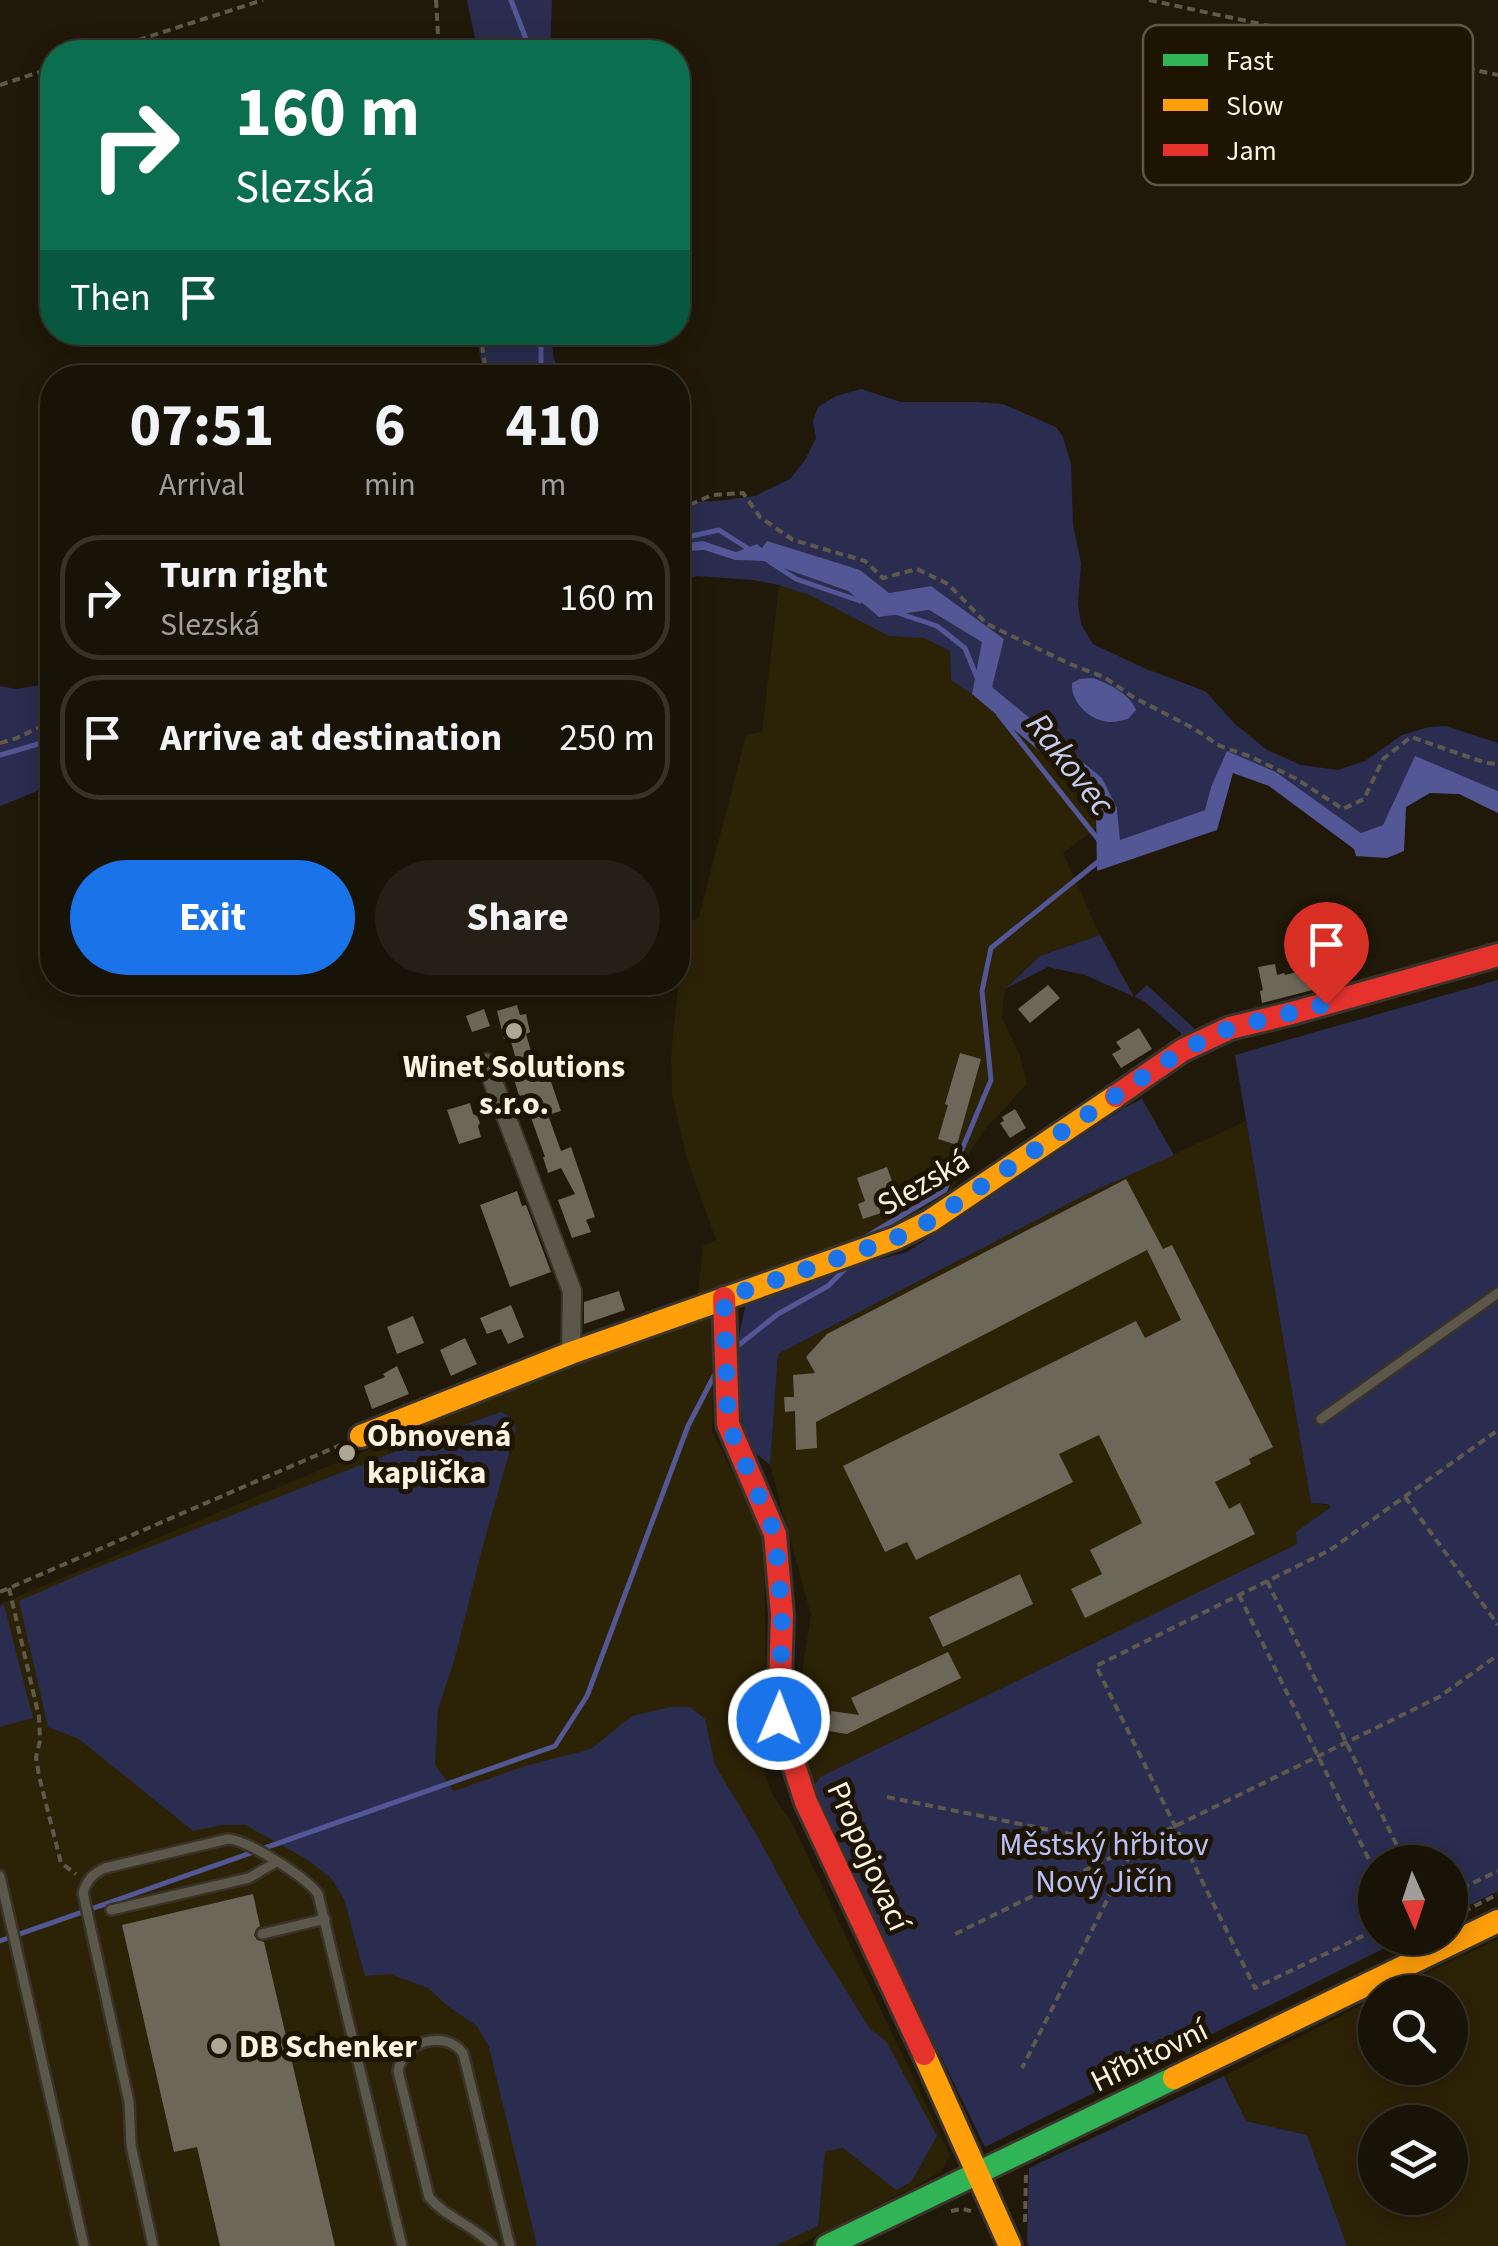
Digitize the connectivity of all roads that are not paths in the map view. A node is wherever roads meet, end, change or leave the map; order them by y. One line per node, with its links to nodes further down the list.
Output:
1 (1498, 955): 4 (street, Slezská)
2 (486, 1063): 5 (street)
3 (1498, 1293): 6 (lane)
4 (724, 1298): 5 (street, Slezská); 14 (street, Propojovací)
5 (571, 1353): 7 (street, Slezská)
6 (1322, 1419)
7 (361, 1436)
8 (276, 1862): 10 (lane); 11 (lane); 18 (lane)
9 (0, 1876): 17 (lane)
10 (111, 1910)
11 (325, 1919): 13 (lane); 19 (lane)
12 (1498, 1921): 14 (street, Hřbitovní)
13 (262, 1934)
14 (979, 2173): 15 (street, Propojovací); 16 (street, Hřbitovní)
15 (1018, 2238)
16 (839, 2243)
17 (84, 2246)
18 (153, 2246)
19 (402, 2246)
20 (493, 2246): 21 (lane)
21 (510, 2246)

